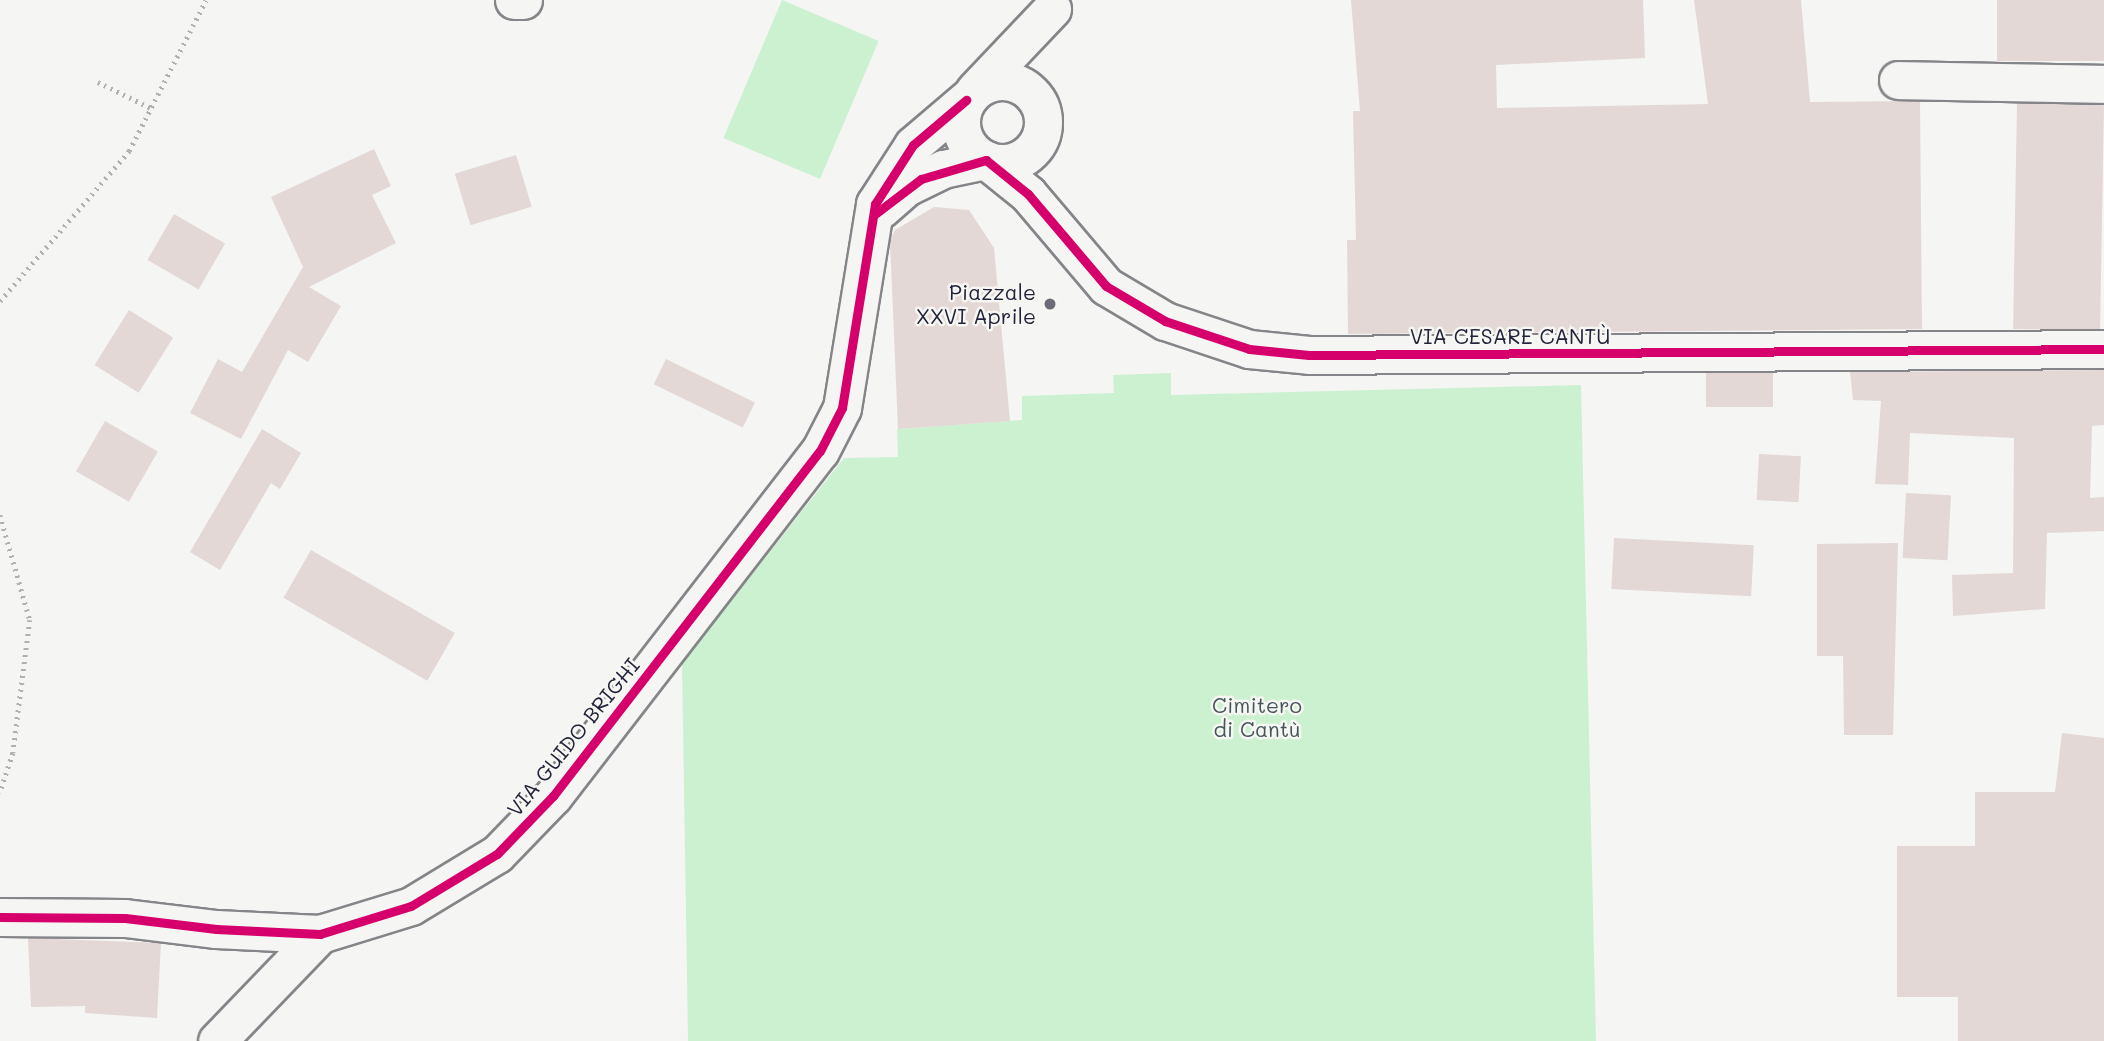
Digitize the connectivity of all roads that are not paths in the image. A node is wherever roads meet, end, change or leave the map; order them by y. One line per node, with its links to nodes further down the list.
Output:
1 (514, 0): 2 (street)
2 (522, 0)
3 (1054, 4): 6 (street, VIA GUIDO BRIGHI); 7 (street, VIA CESARE CANTÙ)
4 (1898, 80): 5 (street)
5 (2104, 84)
6 (971, 95): 7 (street); 8 (street); 9 (street, VIA GUIDO BRIGHI)
7 (1040, 117): 8 (street); 10 (street, VIA CESARE CANTÙ)
8 (986, 160): 9 (street); 10 (street, VIA CESARE CANTÙ)
9 (868, 222): 13 (street, VIA GUIDO BRIGHI)
10 (1068, 244): 11 (street, VIA CESARE CANTÙ)
11 (2104, 349)
12 (0, 918): 13 (street, VIA GUIDO BRIGHI)
13 (320, 934): 14 (street)
14 (217, 1041)

